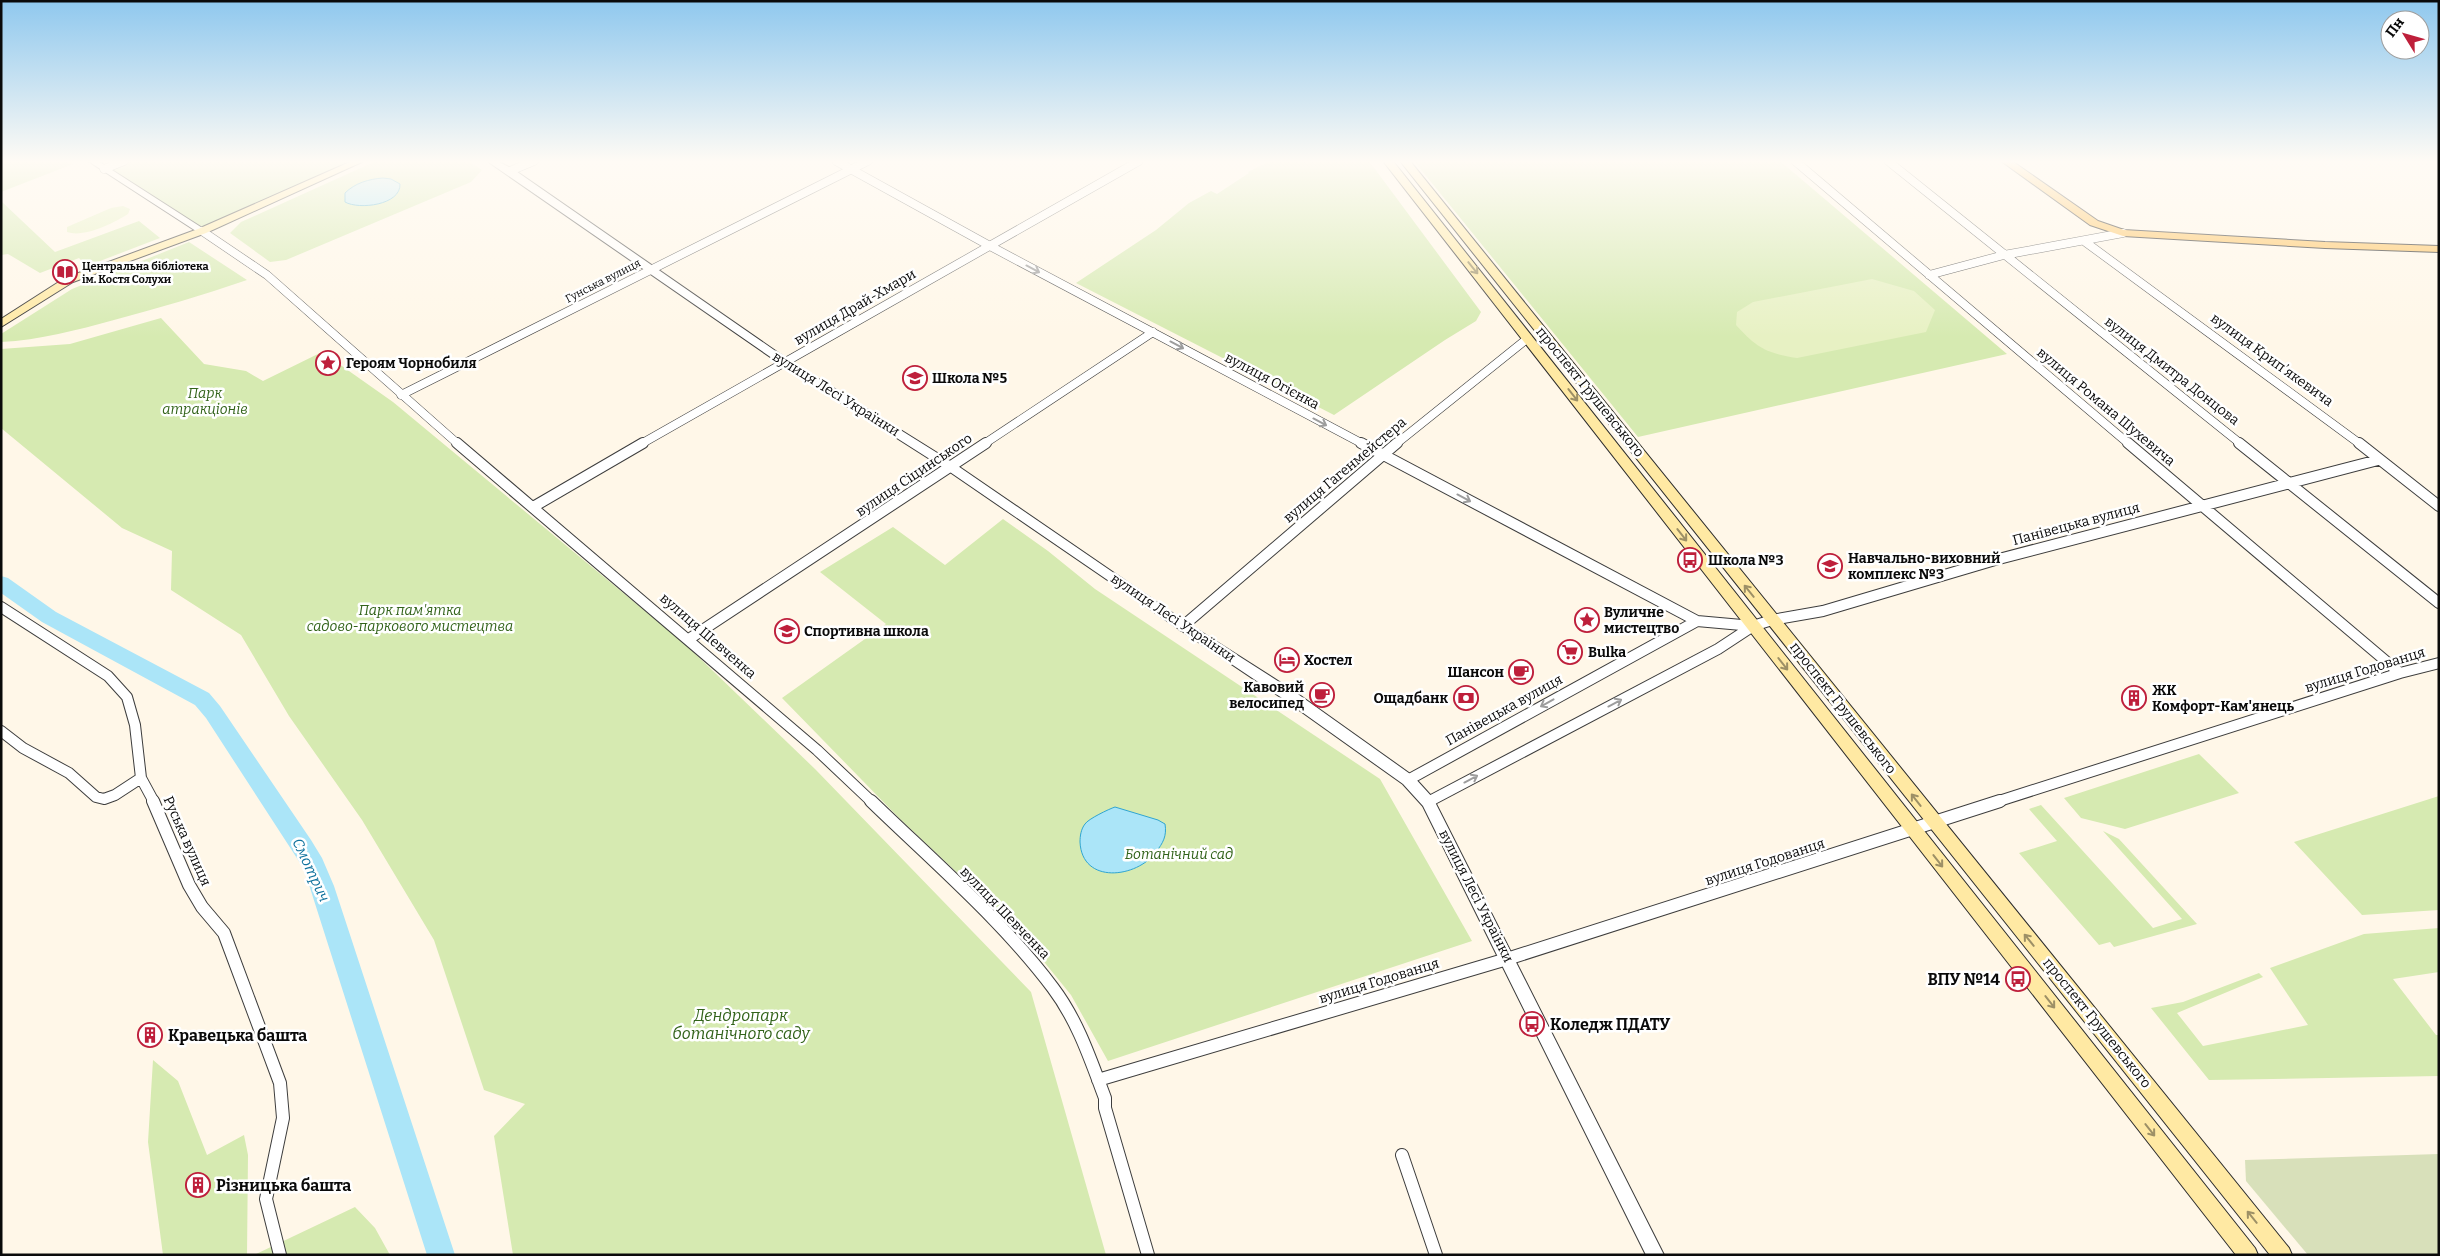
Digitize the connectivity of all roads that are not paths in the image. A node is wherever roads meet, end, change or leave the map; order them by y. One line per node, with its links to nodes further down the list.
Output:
1 (184, 220): 12 (street, вулиця Шевченка)
2 (228, 220): 12 (main road)
3 (579, 220): 18 (street, вулиця Лесі Українки)
4 (751, 220): 18 (street, Гунська вулиця)
5 (943, 220): 15 (street, вулиця Огієнка)
6 (1036, 220): 15 (street, вулиця Драй-Хмари)
7 (1434, 220): 22 (main road, проспект Грушевського, one-way to 22)
8 (1452, 220): 34 (main road, проспект Грушевського, one-way to 8)
9 (1864, 220): 19 (street, вулиця Романа Шухевича)
10 (1960, 220): 17 (street, вулиця Дмитра Донцова)
11 (2089, 220): 13 (main road)
12 (202, 231): 20 (main road); 24 (street, вулиця Шевченка)
13 (2123, 233): 14 (street); 16 (main road)
14 (2084, 240): 17 (street); 26 (street, вулиця Крипʼякевича)
15 (990, 246): 21 (street, вулиця Огієнка, one-way to 21); 23 (street, вулиця Драй-Хмари)
16 (2439, 249)
17 (2004, 256): 19 (street); 28 (street, вулиця Дмитра Донцова)
18 (650, 270): 23 (street, вулиця Лесі Українки); 24 (street, Гунська вулиця)
19 (1930, 275): 29 (street, вулиця Романа Шухевича)
20 (1, 324)
21 (1153, 332): 25 (street, вулиця Огієнка, one-way to 25); 27 (street, вулиця Сіцинського)
22 (1528, 338): 25 (street, вулиця Гагенмейстера); 37 (main road, проспект Грушевського, one-way to 37)
23 (786, 363): 27 (street, вулиця Лесі Українки); 31 (street, вулиця Драй-Хмари)
24 (401, 395): 31 (street, вулиця Шевченка)
25 (1382, 455): 35 (street, вулиця Огієнка, one-way to 35); 36 (street, вулиця Гагенмейстера)
26 (2378, 460): 28 (street, Панівецька вулиця); 30 (street, вулиця Крипʼякевича)
27 (951, 466): 36 (street, вулиця Лесі Українки); 38 (street, вулиця Сіцинського)
28 (2290, 483): 29 (street, Панівецька вулиця); 32 (street, вулиця Дмитра Донцова)
29 (2202, 506): 34 (street, Панівецька вулиця); 40 (street, вулиця Романа Шухевича)
30 (2439, 506)
31 (533, 507): 38 (street, вулиця Шевченка)
32 (2439, 603)
33 (1, 607): 42 (street, Руська вулиця)
34 (1772, 620): 37 (street, Панівецька вулиця); 45 (main road, проспект Грушевського, one-way to 34)
35 (1697, 621): 37 (street, Панівецька вулиця); 43 (street, Панівецька вулиця, one-way to 43)
36 (1183, 626): 43 (street, вулиця Лесі Українки)
37 (1753, 626): 44 (street, Панівецька вулиця, one-way to 37); 46 (main road, проспект Грушевського, one-way to 46)
38 (689, 639): 48 (street, вулиця Шевченка)
39 (2439, 663): 40 (street, вулиця Годованця)
40 (2400, 674): 45 (street, вулиця Годованця)
41 (1, 731): 42 (street)
42 (141, 778): 50 (street, Руська вулиця)
43 (1408, 780): 44 (street, вулиця Лесі Українки)
44 (1428, 802): 47 (street, вулиця Лесі Українки)
45 (1934, 823): 46 (street, вулиця Годованця); 55 (main road, проспект Грушевського, one-way to 45)
46 (1914, 830): 47 (street, вулиця Годованця); 54 (main road, проспект Грушевського, one-way to 54)
47 (1508, 959): 48 (street, вулиця Годованця); 53 (street, вулиця Лесі Українки)
48 (1098, 1080): 51 (street, вулиця Шевченка)
49 (1402, 1155): 52 (street)
50 (280, 1255)
51 (1148, 1255)
52 (1436, 1255)
53 (1655, 1255)
54 (2248, 1255)
55 (2282, 1255)

